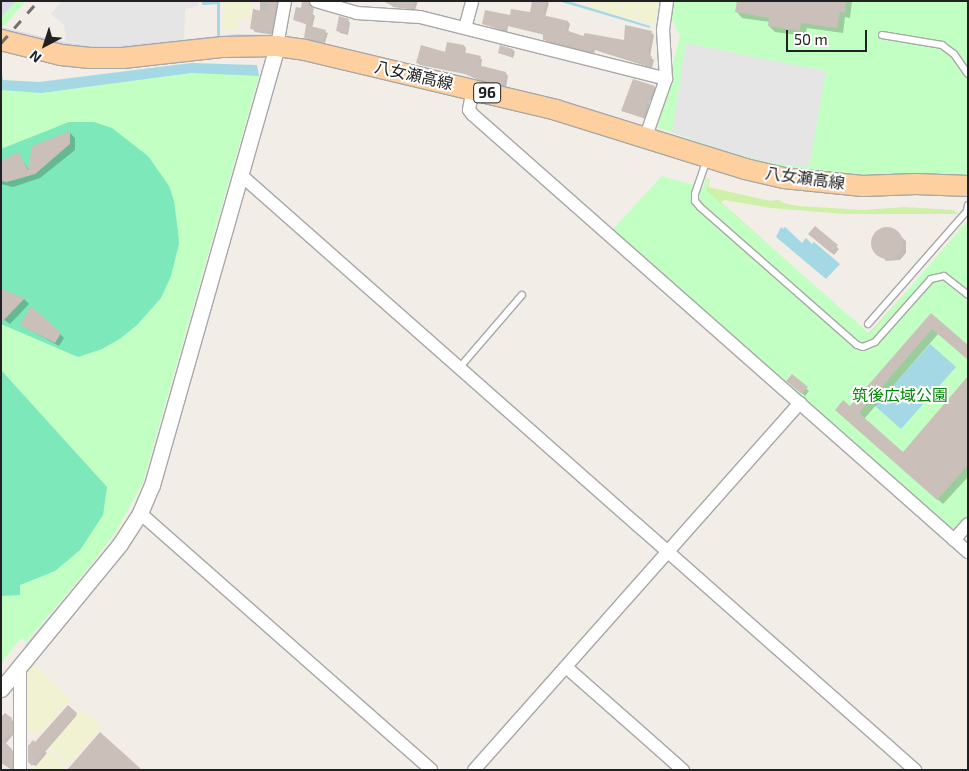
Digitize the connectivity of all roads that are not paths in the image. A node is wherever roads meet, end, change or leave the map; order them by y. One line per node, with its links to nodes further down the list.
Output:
1 (285, 1): 8 (street)
2 (316, 1): 5 (street)
3 (472, 1): 5 (street)
4 (668, 1): 10 (street)
5 (465, 28): 10 (street)
6 (882, 35): 9 (lane)
7 (1, 40): 8 (main road, 八女瀬高線 / 96)
8 (278, 46): 11 (main road, 八女瀬高線 / 96); 14 (street)
9 (968, 74)
10 (666, 78): 12 (street)
11 (473, 90): 12 (main road, 八女瀬高線 / 96); 21 (street)
12 (646, 136): 13 (main road, 八女瀬高線 / 96)
13 (708, 157): 15 (main road, 八女瀬高線 / 96); 18 (lane)
14 (242, 176): 20 (street); 22 (street)
15 (968, 186)
16 (968, 205): 19 (lane)
17 (522, 295): 20 (lane)
18 (968, 295)
19 (868, 324)
20 (460, 367): 25 (street)
21 (800, 403): 24 (street); 25 (street)
22 (140, 513): 27 (street); 31 (street)
23 (968, 524): 24 (street)
24 (954, 540): 26 (street)
25 (668, 551): 28 (street); 34 (street)
26 (968, 552)
27 (20, 667): 29 (street); 30 (street)
28 (566, 667): 32 (street); 33 (street)
29 (1, 689)
30 (20, 770)
31 (431, 770)
32 (474, 770)
33 (683, 770)
34 (915, 770)

